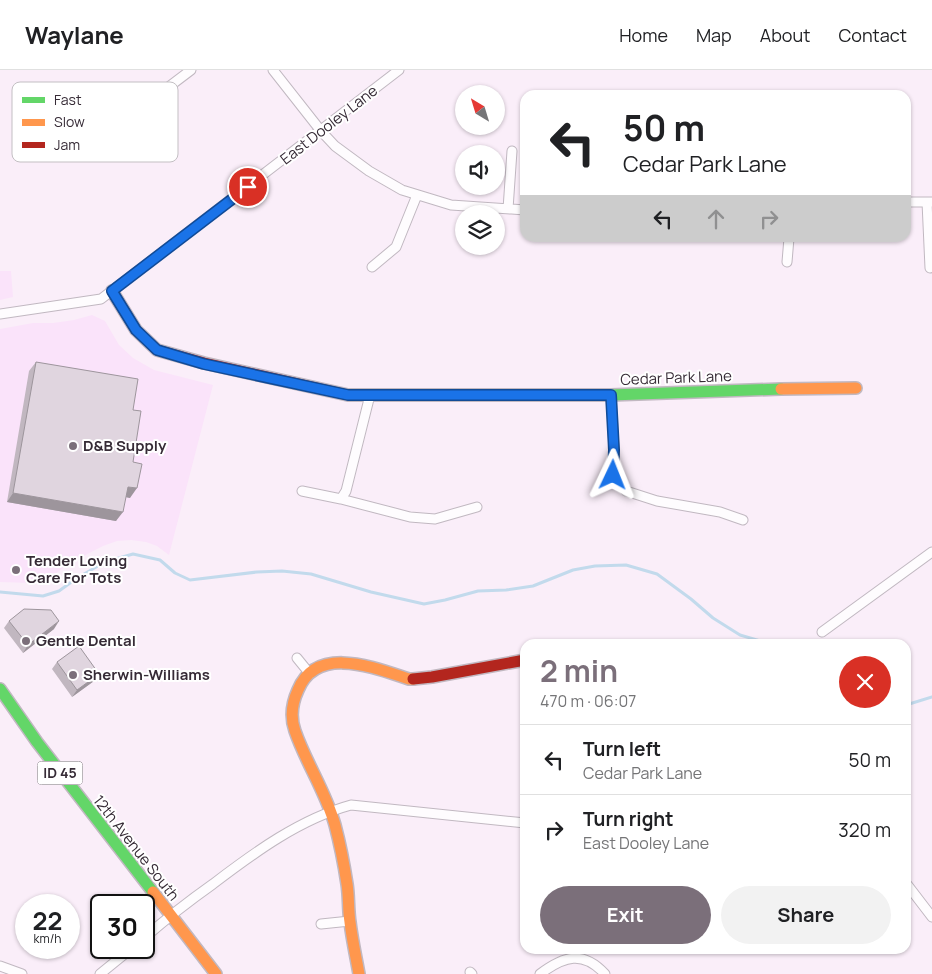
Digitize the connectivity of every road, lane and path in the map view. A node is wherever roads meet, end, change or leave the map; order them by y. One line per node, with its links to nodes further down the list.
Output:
1 (192, 70): 4 (street)
2 (273, 70): 5 (street)
3 (399, 70): 5 (street, East Dooley Lane)
4 (176, 82)
5 (321, 131): 7 (street); 16 (street, East Dooley Lane)
6 (512, 151): 10 (street)
7 (416, 195): 10 (street); 14 (street)
8 (911, 202): 9 (street)
9 (929, 202): 15 (street)
10 (508, 209): 11 (street)
11 (520, 210)
12 (789, 242): 13 (street)
13 (788, 262)
14 (372, 267)
15 (930, 268)
16 (112, 291): 17 (street, East Dooley Lane); 19 (street, Cedar Park Lane)
17 (0, 314)
18 (856, 388): 20 (street, Cedar Park Lane)
19 (370, 395): 20 (street, Cedar Park Lane); 22 (street)
20 (611, 395): 24 (street)
21 (302, 491): 22 (street)
22 (341, 499): 23 (street)
23 (477, 507)
24 (744, 520)
25 (932, 552): 26 (street)
26 (822, 632)
27 (297, 658): 29 (street)
28 (520, 661): 29 (street)
29 (310, 674): 31 (street)
30 (1, 692): 34 (street, 12th Avenue South / ID 45)
31 (331, 811): 32 (street); 34 (street); 36 (street)
32 (520, 822)
33 (911, 890): 35 (street)
34 (170, 916): 38 (street); 43 (street, 12th Avenue South / ID 45)
35 (932, 917)
36 (350, 921): 37 (street); 44 (street)
37 (321, 924)
38 (155, 929)
39 (118, 959): 42 (street)
40 (0, 966): 41 (street)
41 (22, 974)
42 (100, 974)
43 (216, 974)
44 (360, 974)
45 (540, 974): 46 (street)
46 (605, 974)

